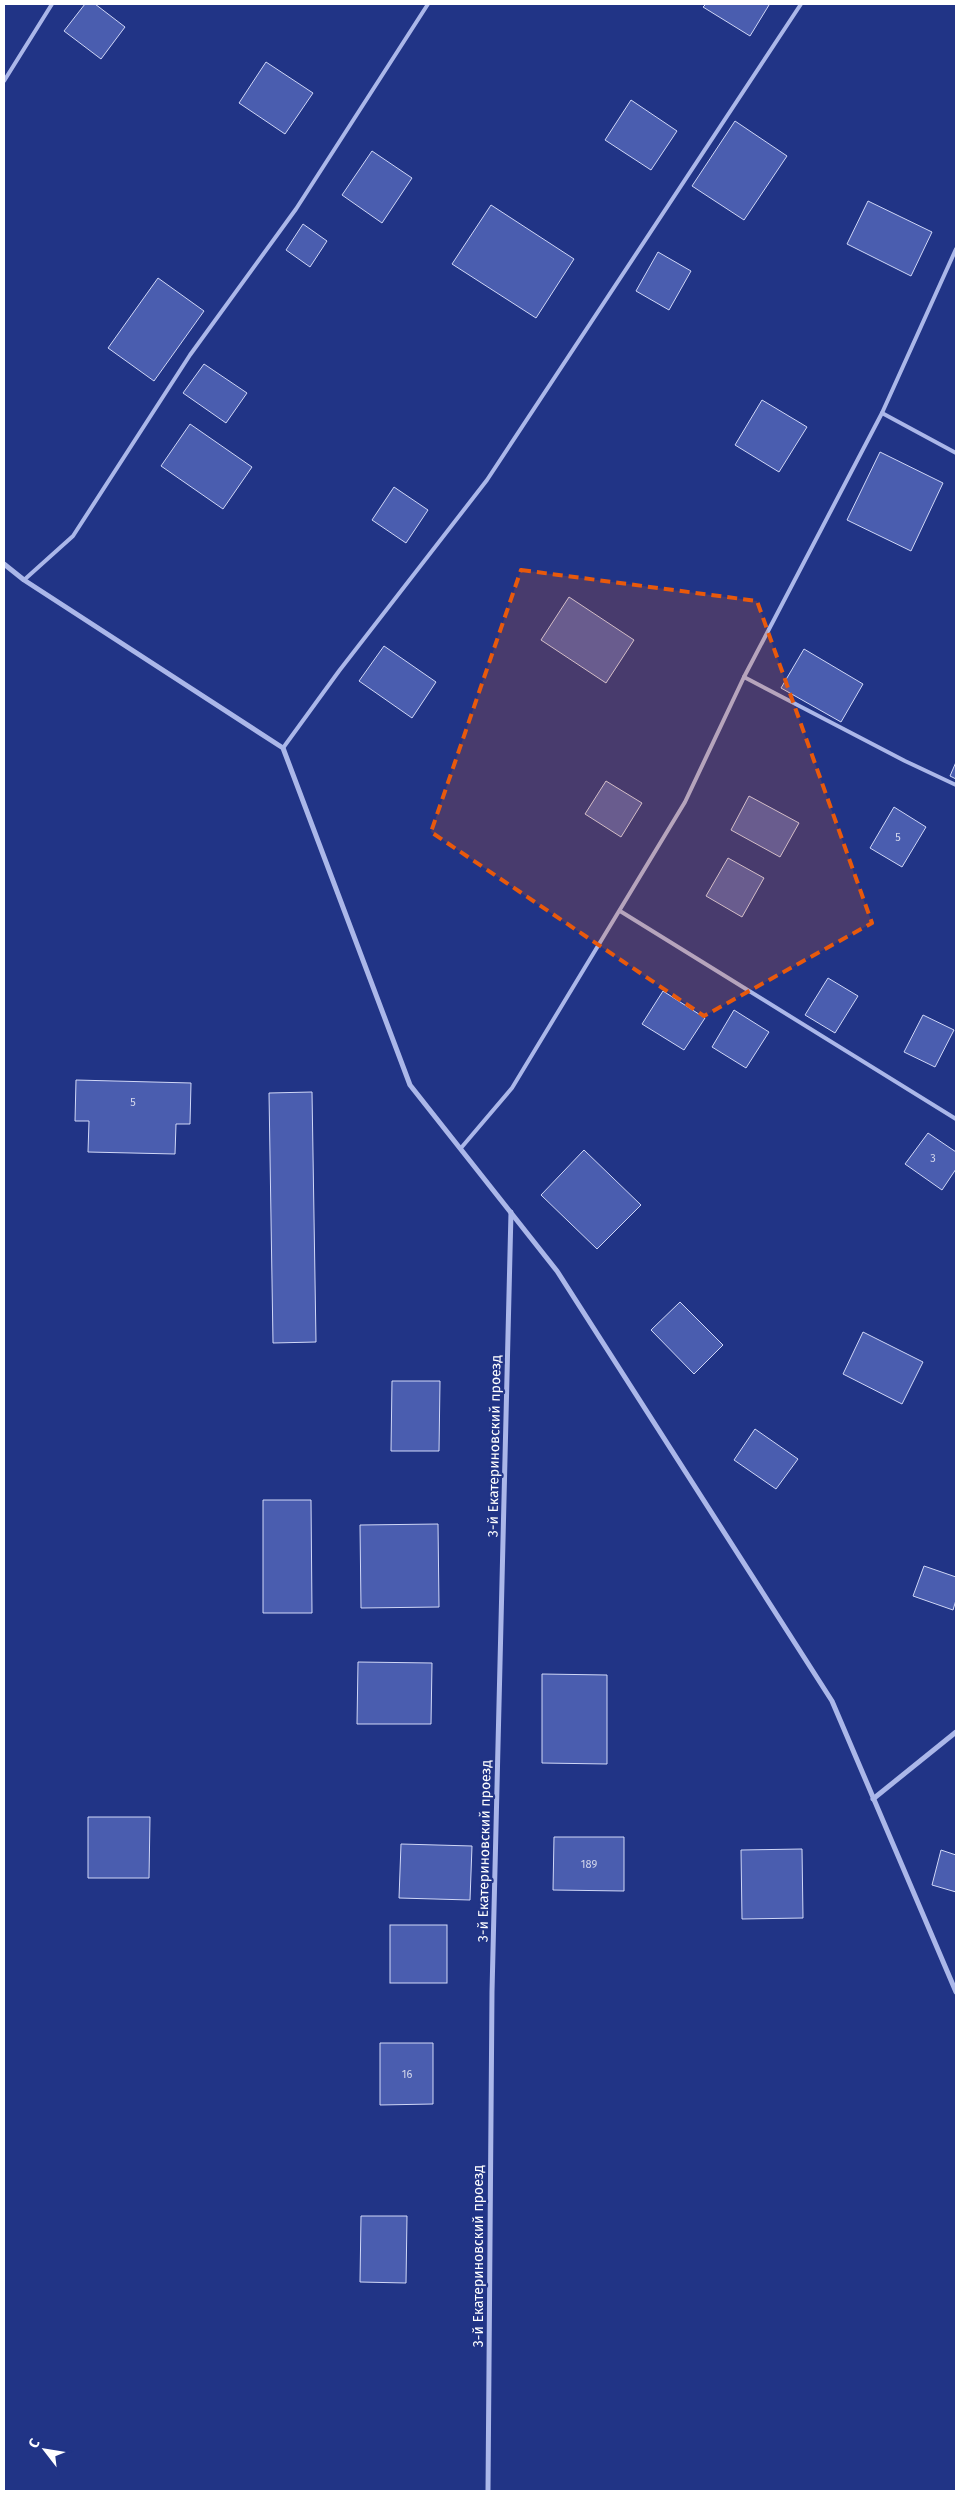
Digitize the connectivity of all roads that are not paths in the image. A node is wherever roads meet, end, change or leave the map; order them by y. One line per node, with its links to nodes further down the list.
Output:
1 (52, 4): 4 (lane)
2 (428, 4): 9 (lane)
3 (801, 4): 11 (lane)
4 (4, 81)
5 (956, 249): 6 (lane)
6 (882, 413): 7 (lane); 10 (lane)
7 (956, 453)
8 (4, 564): 9 (street)
9 (24, 580): 11 (street)
10 (744, 677): 12 (lane); 13 (lane)
11 (283, 748): 15 (street)
12 (956, 785)
13 (620, 911): 14 (lane); 15 (lane)
14 (956, 1119)
15 (461, 1148): 16 (street)
16 (511, 1212): 18 (street); 22 (street, 3-й Екатериновский проезд)
17 (956, 1732): 18 (street)
18 (873, 1799): 19 (street)
19 (948, 1976): 20 (street); 21 (street)
20 (956, 1977)
21 (956, 1992)
22 (488, 2491)

